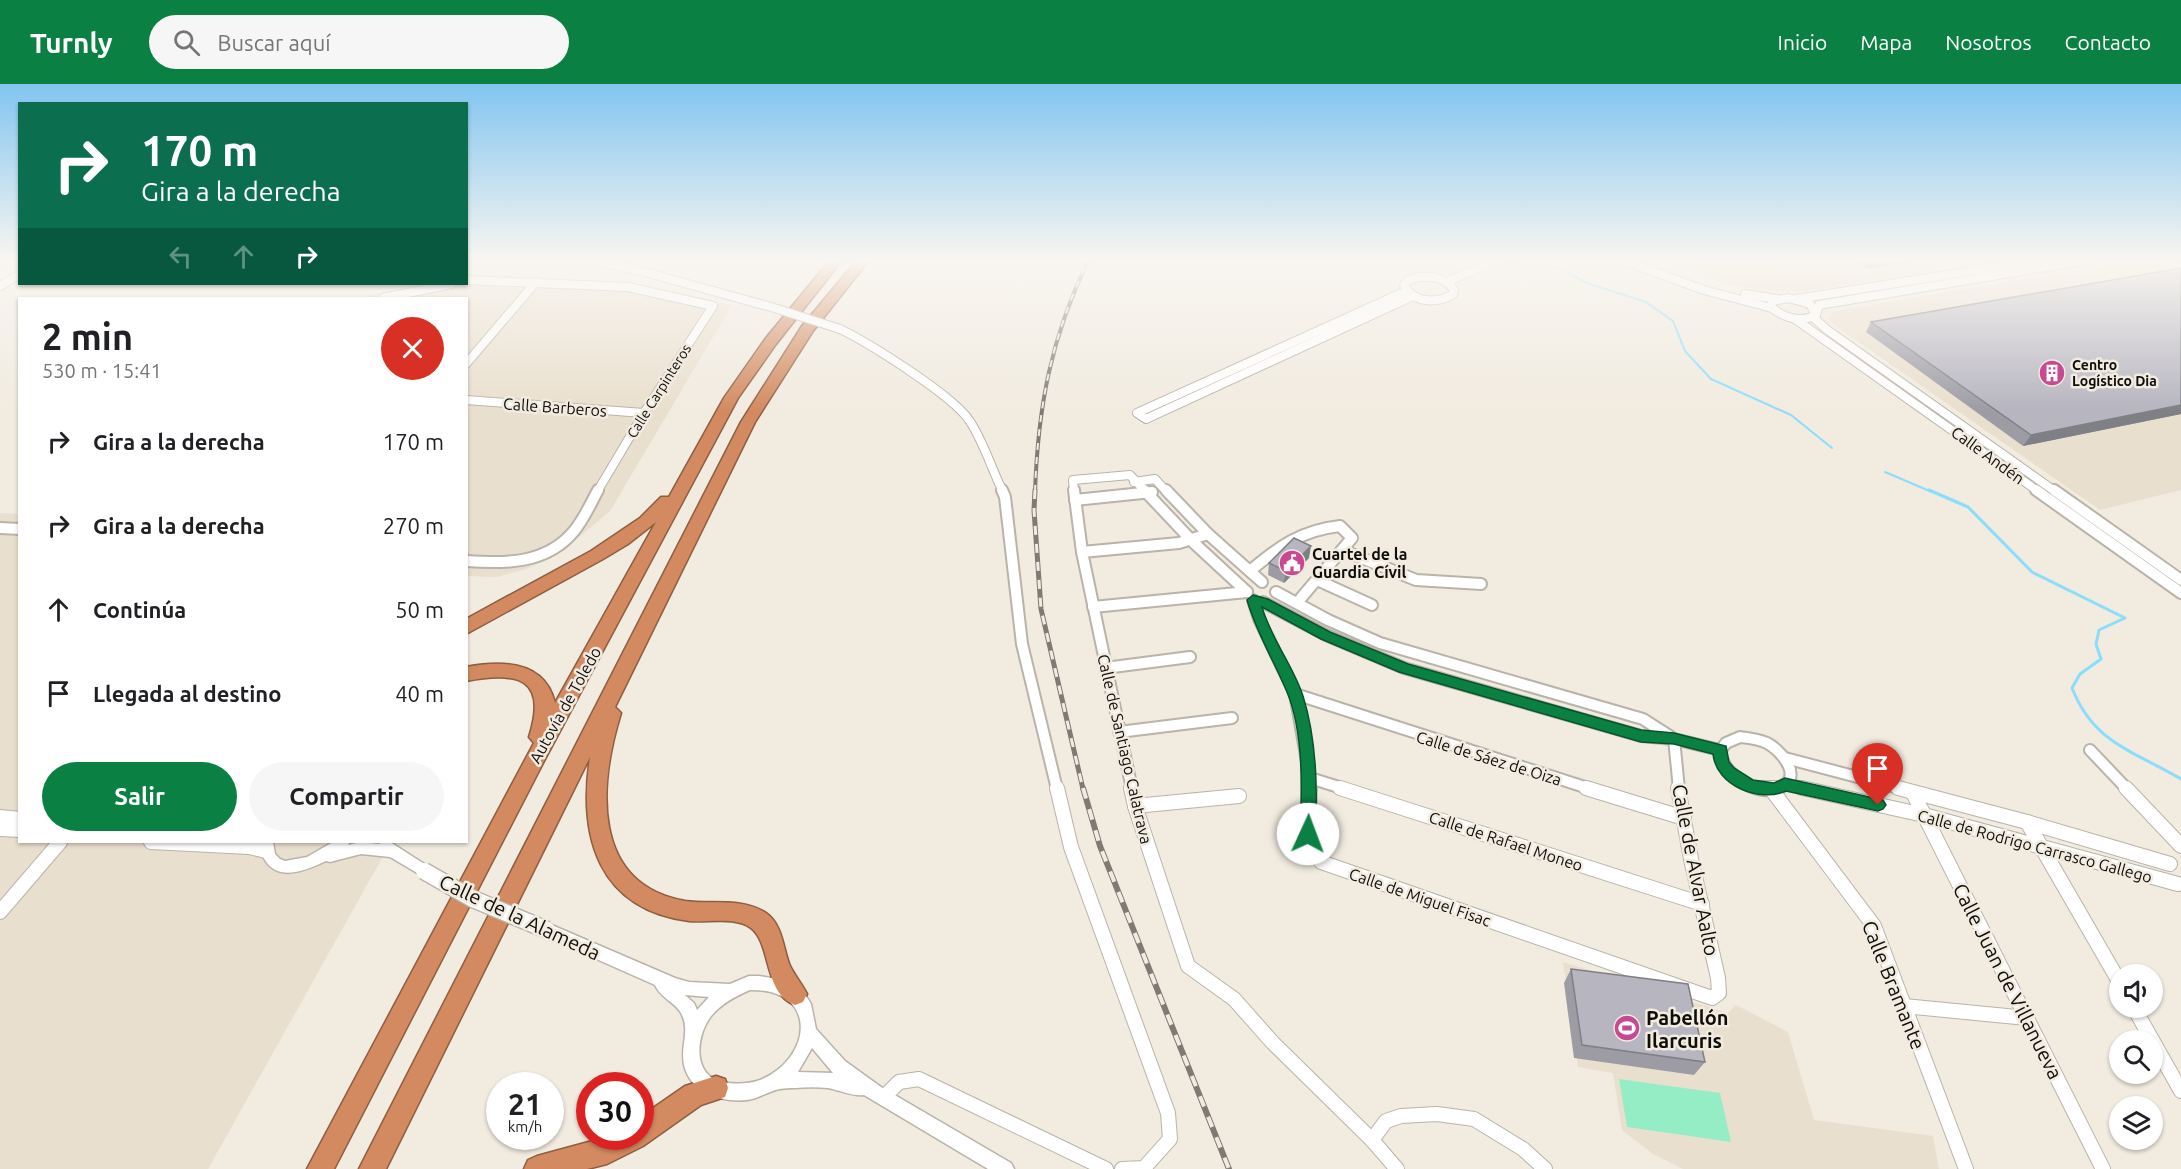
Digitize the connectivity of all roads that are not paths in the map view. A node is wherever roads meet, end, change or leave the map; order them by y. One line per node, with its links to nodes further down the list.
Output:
1 (512, 310): 13 (street)
2 (711, 310): 15 (street, Calle Carpinteros)
3 (779, 310): 99 (street, bridge)
4 (796, 310): 18 (highway, Autovía de Toledo)
5 (823, 310): 43 (highway, Autovía de Toledo)
6 (1371, 310): 7 (street)
7 (1374, 310)
8 (1774, 310): 12 (street, Calle Andén)
9 (1813, 310): 11 (street, Calle Andén)
10 (1817, 310): 11 (street)
11 (1815, 314): 12 (street); 30 (street, Calle Andén)
12 (1795, 319): 34 (street, Calle Andén)
13 (468, 362)
14 (468, 400): 15 (street, Calle Barberos)
15 (644, 413): 27 (street, Calle Carpinteros)
16 (1133, 478): 17 (street); 19 (street); 20 (street)
17 (1164, 488): 19 (street); 23 (street)
18 (678, 492): 39 (highway); 51 (highway, Autovía de Toledo)
19 (1148, 493): 20 (street); 24 (street)
20 (1075, 494): 26 (street, Calle de Santiago Calatrava)
21 (0, 528): 22 (street)
22 (18, 529)
23 (1208, 534): 24 (street); 28 (street)
24 (1191, 540): 26 (street); 35 (street)
25 (1342, 550): 28 (street); 29 (street); 32 (street)
26 (1082, 552): 38 (street, Calle de Santiago Calatrava)
27 (468, 561)
28 (1250, 571): 31 (street)
29 (1317, 580): 36 (street); 37 (street)
30 (2181, 580)
31 (1262, 582): 33 (street); 35 (street)
32 (1481, 584)
33 (1276, 592): 35 (street); 47 (street)
34 (2181, 593)
35 (1255, 598): 38 (street); 44 (street, Calle de Miguel Fisac); 47 (street)
36 (1301, 598)
37 (1372, 605)
38 (1093, 607): 41 (street, Calle de Santiago Calatrava)
39 (468, 627)
40 (1190, 657): 41 (street)
41 (1105, 668): 46 (street, Calle de Santiago Calatrava)
42 (468, 674): 51 (highway)
43 (618, 678): 80 (highway); 95 (highway, Autovía de Toledo)
44 (1295, 694): 52 (street, Calle de Miguel Fisac); 60 (street, Calle de Sáez de Oiza)
45 (1232, 718): 46 (street)
46 (1119, 732): 57 (street, Calle de Santiago Calatrava)
47 (1674, 739): 48 (street); 60 (street, Calle de Alvar Aalto)
48 (1720, 750): 50 (street); 54 (street)
49 (2090, 750): 71 (street)
50 (1785, 758): 53 (street); 55 (street, Calle de Rodrigo Carrasco Gallego)
51 (535, 759): 94 (highway, Autovía de Toledo)
52 (1310, 778): 75 (street, Calle de Rafael Moneo); 81 (street, Calle de Miguel Fisac)
53 (1785, 784): 54 (street); 58 (street, Calle de Rodrigo Carrasco Gallego)
54 (1771, 789): 82 (street, Calle Bramante)
55 (1913, 792): 58 (street, Calle Juan de Villanueva); 62 (street, Calle de Rodrigo Carrasco Gallego)
56 (1239, 796): 57 (street)
57 (1135, 806): 92 (street, Calle de Santiago Calatrava)
58 (1924, 815): 70 (street, Calle de Rodrigo Carrasco Gallego); 83 (street, Calle Juan de Villanueva)
59 (0, 817): 61 (street)
60 (1684, 818): 75 (street, Calle de Alvar Aalto)
61 (18, 819)
62 (2027, 822): 70 (street); 73 (street, Calle de Rodrigo Carrasco Gallego)
63 (0, 829): 64 (street)
64 (18, 830)
65 (59, 843): 76 (street)
66 (171, 843): 68 (street)
67 (342, 843): 72 (street)
68 (266, 846): 72 (street, Calle de la Alameda)
69 (385, 846): 72 (street, Calle de la Alameda); 78 (street, Calle de la Alameda, bridge)
70 (2042, 848): 74 (street, Calle de Rodrigo Carrasco Gallego); 77 (street)
71 (2181, 848): 73 (street)
72 (321, 859)
73 (2170, 864): 74 (street)
74 (2180, 886)
75 (1701, 904): 81 (street, Calle de Alvar Aalto)
76 (0, 912)
77 (2109, 964)
78 (652, 977): 79 (street, Calle de la Alameda); 85 (street, Calle de la Alameda)
79 (728, 990): 80 (street, Calle de la Alameda); 85 (street, Calle de la Alameda)
80 (795, 994): 86 (street)
81 (1712, 998)
82 (1904, 1006): 83 (street); 102 (street, Calle Bramante)
83 (2026, 1018): 103 (street, Calle Juan de Villanueva)
84 (2140, 1018): 89 (street)
85 (694, 1026): 88 (street)
86 (808, 1031): 87 (street); 90 (street)
87 (773, 1082): 88 (street); 90 (street)
88 (716, 1088): 91 (highway)
89 (2181, 1091)
90 (879, 1096): 97 (street); 98 (street)
91 (654, 1123)
92 (1372, 1140): 100 (street, Calle de Santiago Calatrava); 101 (street)
93 (607, 1150): 96 (highway)
94 (320, 1169)
95 (372, 1169)
96 (537, 1169)
97 (1005, 1169)
98 (1106, 1169)
99 (1122, 1169)
100 (1397, 1169)
101 (1545, 1169)
102 (1966, 1169)
103 (2103, 1169)

